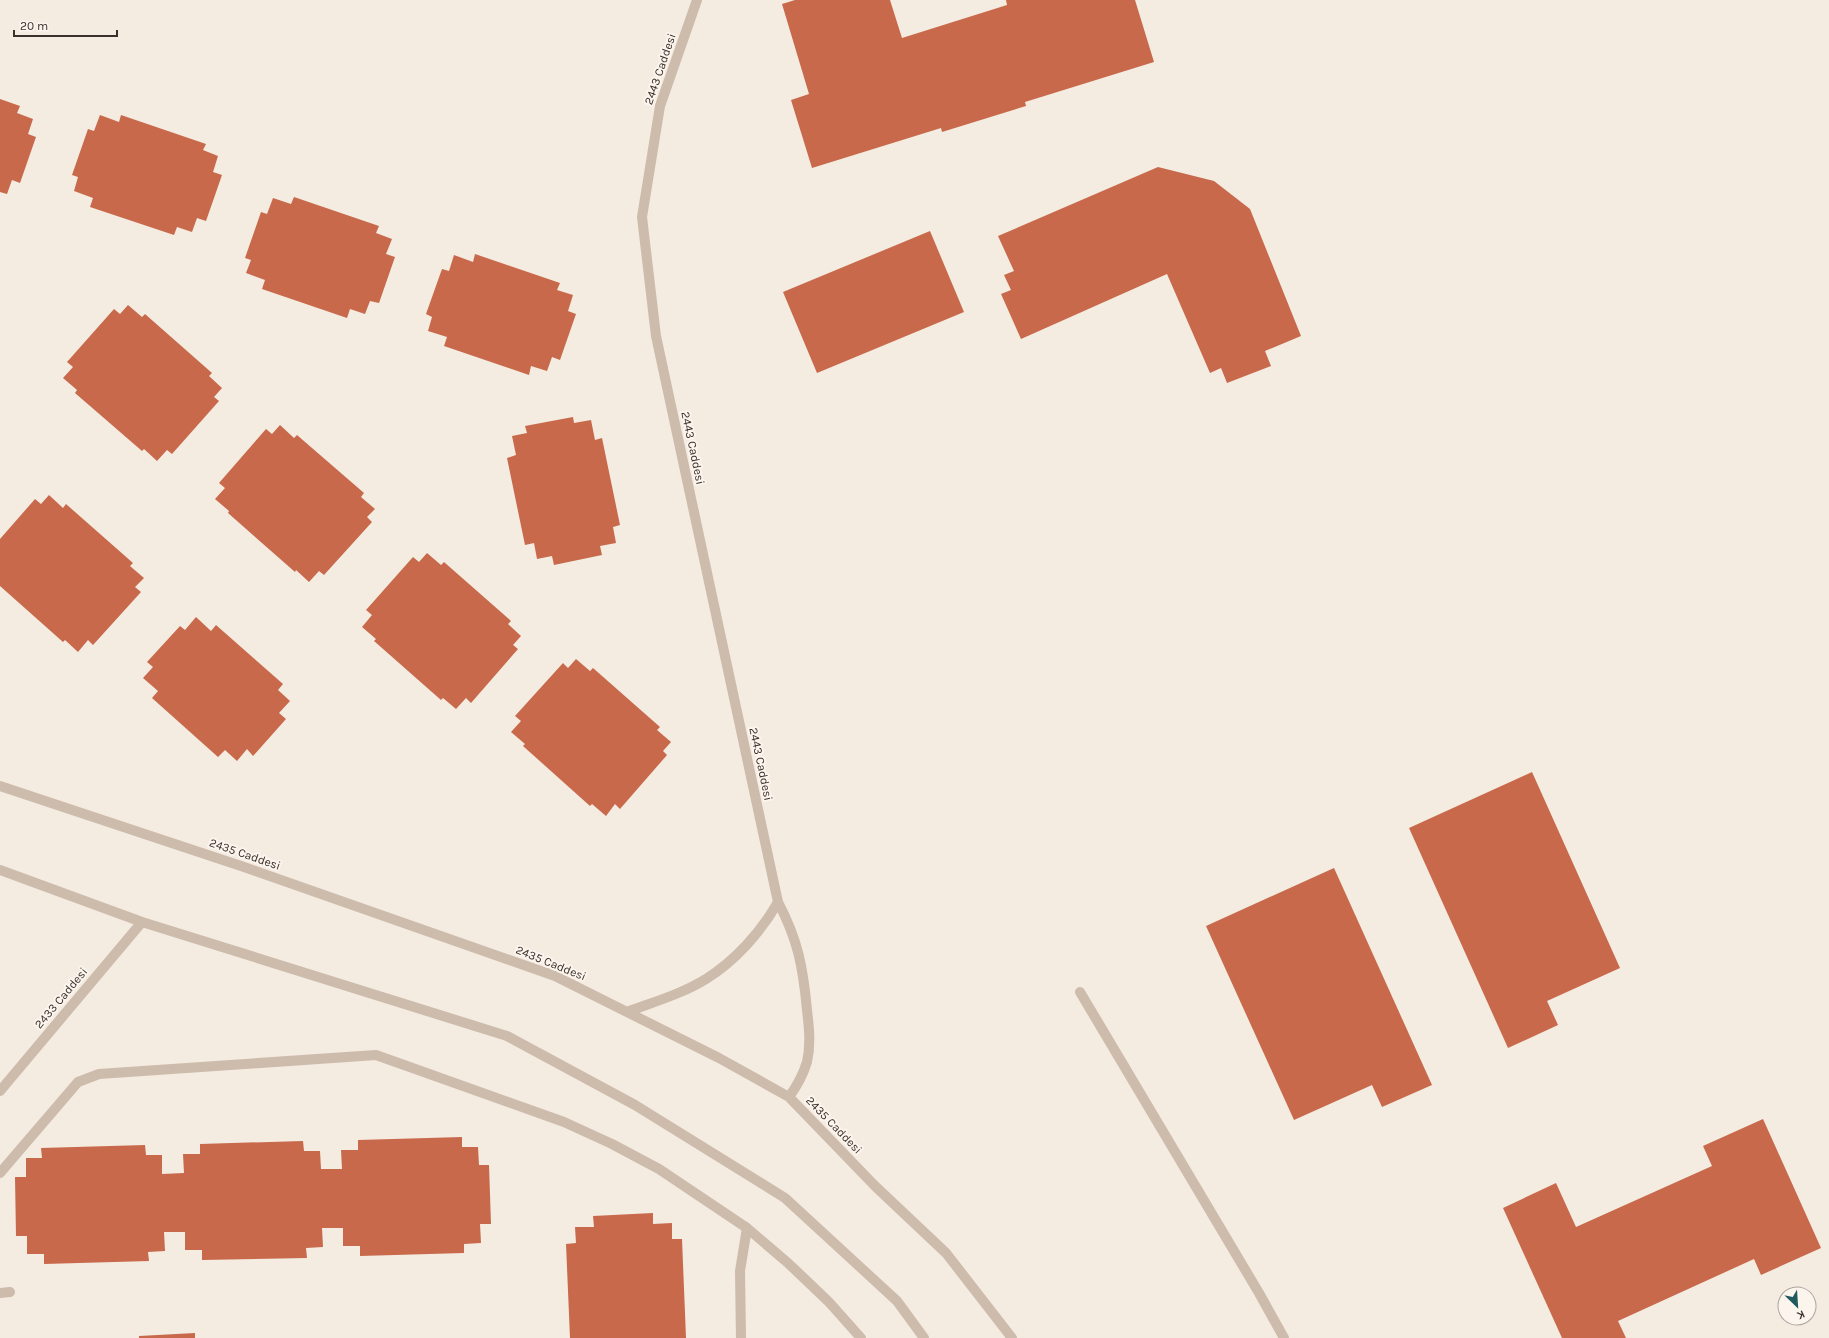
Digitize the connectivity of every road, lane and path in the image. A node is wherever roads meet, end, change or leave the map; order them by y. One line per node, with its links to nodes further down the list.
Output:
1 (697, 0): 4 (street, 2443 Caddesi)
2 (0, 786): 7 (street, 2435 Caddesi)
3 (0, 870): 5 (street)
4 (778, 902): 7 (street); 9 (street, 2443 Caddesi)
5 (142, 922): 8 (street, 2433 Caddesi); 14 (street)
6 (1080, 992): 16 (street)
7 (627, 1012): 9 (street, 2435 Caddesi)
8 (0, 1091)
9 (789, 1097): 15 (street, 2435 Caddesi)
10 (0, 1174): 11 (street)
11 (747, 1228): 12 (street); 13 (street)
12 (741, 1338)
13 (861, 1338)
14 (924, 1338)
15 (1012, 1338)
16 (1284, 1338)

